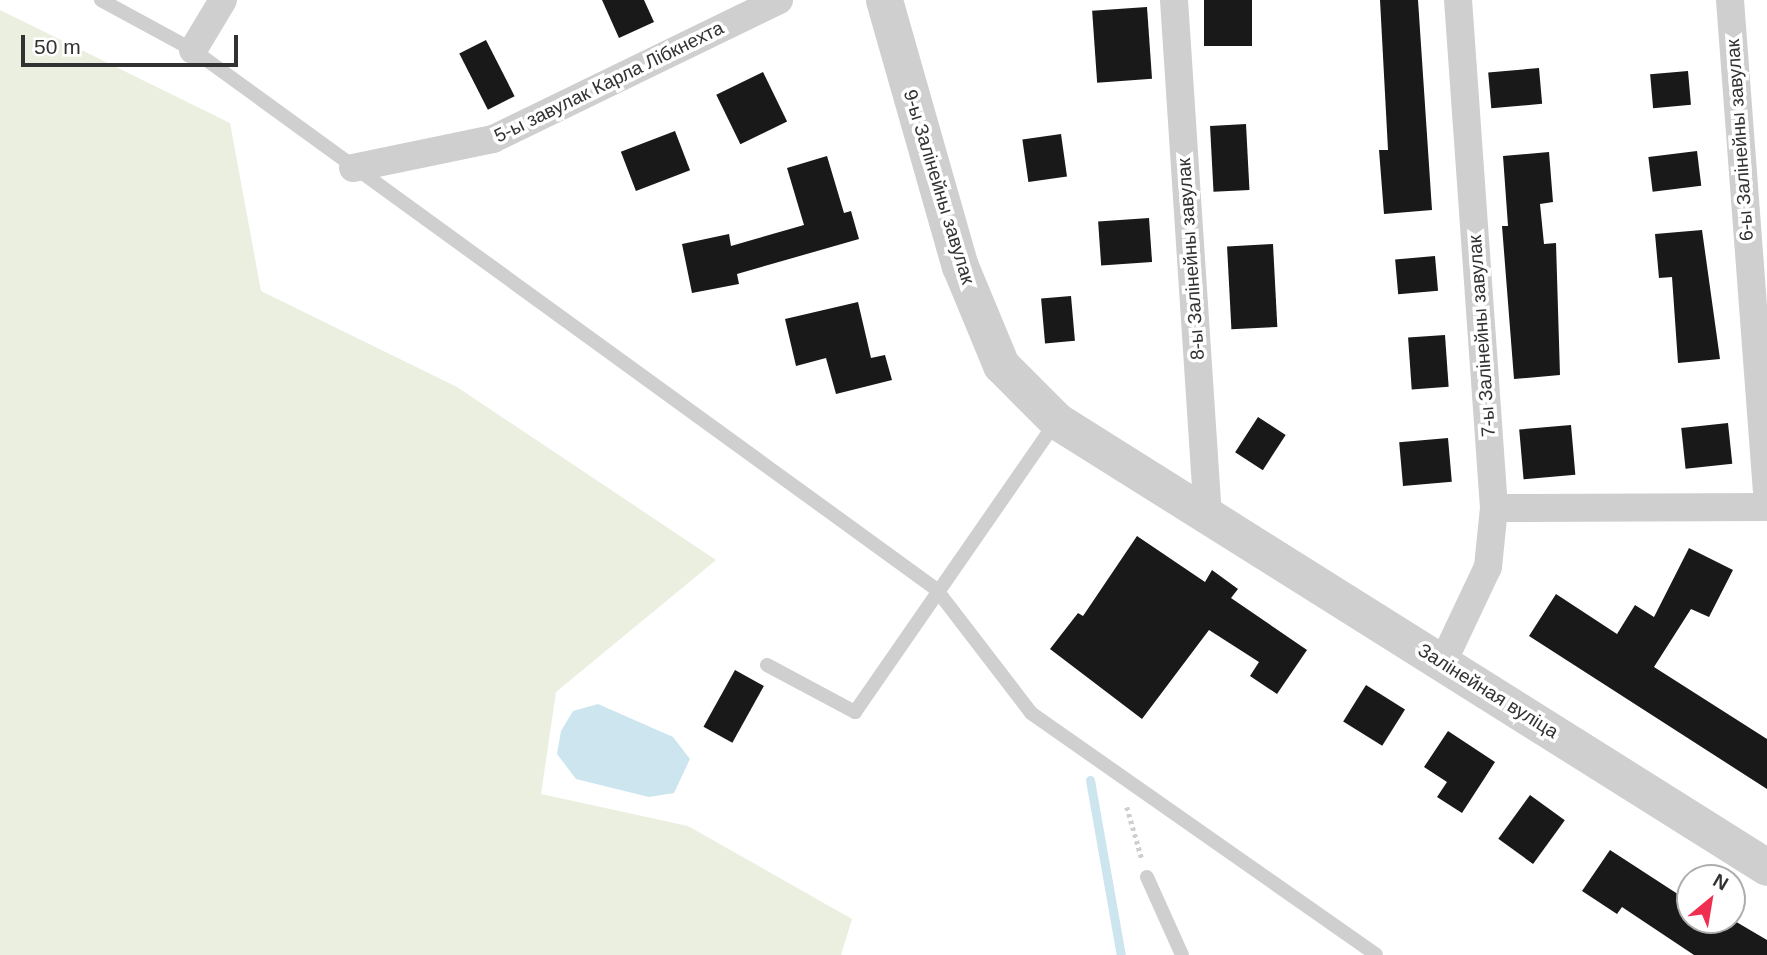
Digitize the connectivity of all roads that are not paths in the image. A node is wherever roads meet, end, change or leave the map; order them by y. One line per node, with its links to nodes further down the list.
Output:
1 (101, 0): 8 (lane)
2 (223, 0): 8 (street)
3 (779, 0): 9 (street, 5-ы завулак Карла Лібкнехта)
4 (884, 0): 10 (street, 9-ы Залінейны завулак)
5 (1174, 0): 14 (street, 8-ы Залінейны завулак)
6 (1458, 0): 13 (street, 7-ы Залінейны завулак)
7 (1730, 0): 11 (street, 6-ы Залінейны завулак)
8 (193, 50): 9 (lane)
9 (352, 168): 15 (lane)
10 (1057, 421): 14 (street, 9-ы Залінейны завулак); 15 (lane)
11 (1767, 490)
12 (1767, 507): 13 (street)
13 (1494, 508): 16 (street, 7-ы Залінейны завулак)
14 (1208, 517): 16 (street, Залінейная вуліца)
15 (936, 589): 17 (lane); 21 (lane)
16 (1443, 662): 18 (street, Залінейная вуліца)
17 (767, 665)
18 (1767, 867)
19 (1147, 877): 20 (lane)
20 (1182, 955)
21 (1376, 955)

